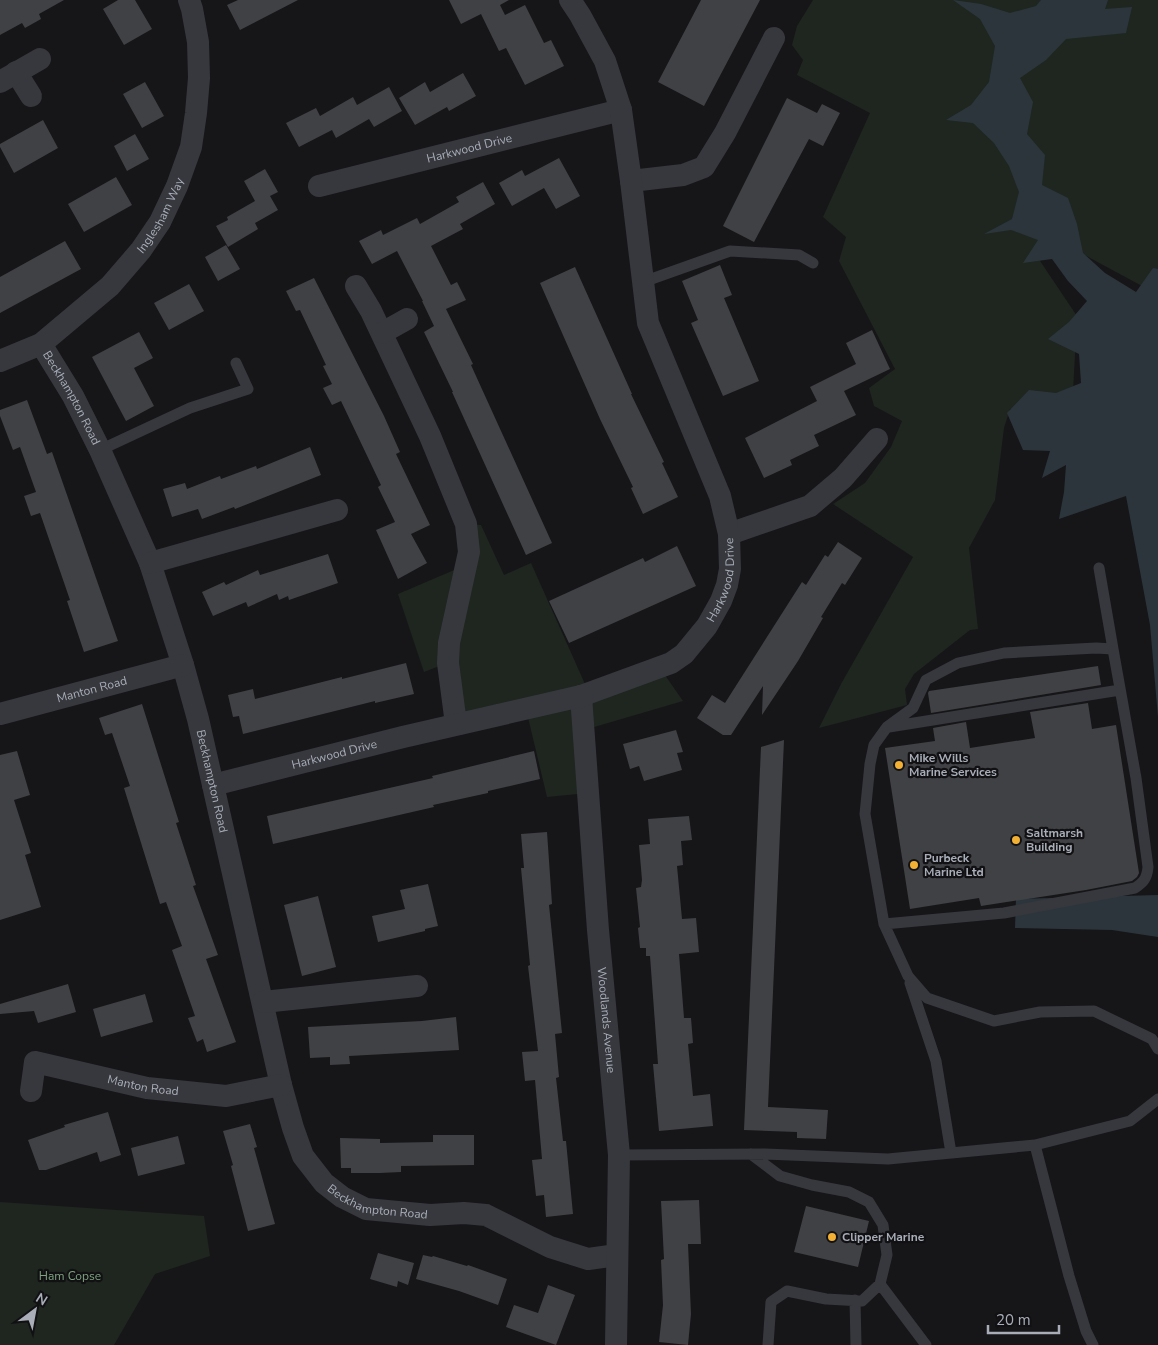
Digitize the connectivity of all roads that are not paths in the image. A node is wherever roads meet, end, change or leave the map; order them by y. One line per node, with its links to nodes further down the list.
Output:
1 (189, 0): 15 (street, Inglesham Way)
2 (570, 0): 7 (street, Harkwood Drive)
3 (774, 38): 8 (street)
4 (40, 58): 5 (street)
5 (8, 77): 6 (street)
6 (31, 96)
7 (621, 110): 8 (street, Harkwood Drive); 9 (street, Harkwood Drive)
8 (631, 181): 11 (street, Harkwood Drive)
9 (318, 186)
10 (813, 263): 11 (lane)
11 (643, 282): 21 (street, Harkwood Drive)
12 (356, 286): 14 (street)
13 (407, 319): 14 (street)
14 (382, 334): 29 (street)
15 (41, 344): 16 (street, Inglesham Way); 19 (street, Beckhampton Road)
16 (0, 361)
17 (236, 363): 19 (lane)
18 (877, 439): 21 (street)
19 (100, 450): 22 (street, Beckhampton Road)
20 (337, 510): 22 (street)
21 (729, 534): 27 (street, Harkwood Drive)
22 (150, 563): 25 (street, Beckhampton Road)
23 (1099, 568): 24 (lane)
24 (1112, 649): 26 (lane); 30 (lane)
25 (183, 665): 28 (street, Manton Road); 31 (street, Beckhampton Road)
26 (1120, 690): 30 (lane); 32 (lane)
27 (581, 696): 29 (street, Harkwood Drive); 43 (street, Woodlands Avenue)
28 (0, 714)
29 (456, 724): 31 (street, Harkwood Drive)
30 (887, 727): 32 (lane)
31 (213, 785): 35 (street, Beckhampton Road)
32 (884, 924): 33 (lane)
33 (908, 976): 36 (lane); 41 (lane)
34 (418, 986): 35 (street)
35 (263, 1002): 37 (street, Beckhampton Road)
36 (1158, 1048)
37 (281, 1085): 38 (street, Manton Road); 44 (street, Beckhampton Road)
38 (32, 1091)
39 (1158, 1099): 40 (lane)
40 (1035, 1145): 41 (lane); 51 (lane)
41 (951, 1153): 42 (lane)
42 (751, 1154): 43 (lane); 45 (lane)
43 (619, 1155): 44 (street, Woodlands Avenue)
44 (617, 1256): 47 (street, Woodlands Avenue)
45 (880, 1284): 46 (lane); 50 (lane)
46 (855, 1300): 48 (lane); 49 (lane)
47 (616, 1345)
48 (768, 1345)
49 (856, 1345)
50 (926, 1345)
51 (1093, 1345)

